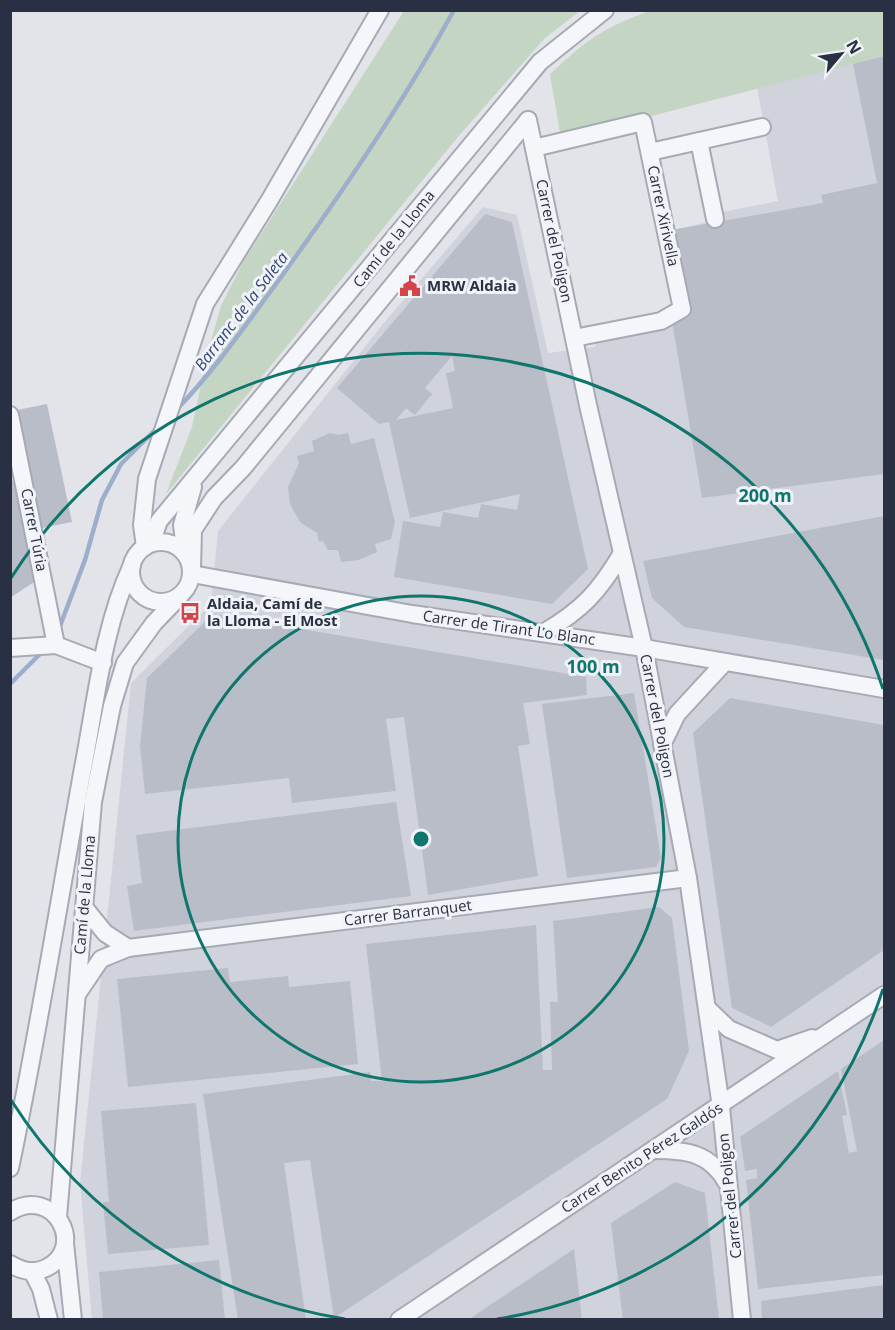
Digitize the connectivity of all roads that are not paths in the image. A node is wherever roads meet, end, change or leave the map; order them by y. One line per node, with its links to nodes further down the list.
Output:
1 (380, 10): 13 (street)
2 (604, 10): 12 (street, Camí de la Lloma)
3 (528, 120): 6 (street, Carrer del Poligon); 16 (street, Camí de la Lloma)
4 (762, 127): 5 (street)
5 (699, 141): 7 (street); 8 (street)
6 (534, 148): 7 (street, Carrer Xirivella); 9 (street, Carrer del Poligon)
7 (650, 152): 9 (street, Carrer Xirivella)
8 (715, 219)
9 (574, 338): 14 (street, Carrer del Poligon)
10 (10, 415): 11 (street, Carrer Túria)
11 (14, 449): 18 (street, Carrer Túria)
12 (195, 480): 13 (street, Camí de la Lloma); 16 (street, Camí de la Lloma)
13 (148, 545): 15 (street); 16 (street)
14 (622, 553): 17 (street); 20 (street, Carrer del Poligon)
15 (132, 565): 16 (street); 22 (street, Camí de la Lloma)
16 (187, 576): 17 (street, Carrer de Tirant Lo Blanc); 26 (street, Camí de la Lloma)
17 (543, 633): 20 (street, Carrer de Tirant Lo Blanc)
18 (56, 645): 19 (street); 22 (street)
19 (10, 648)
20 (644, 648): 21 (street, Carrer de Tirant Lo Blanc); 24 (street, Carrer del Poligon)
21 (725, 662): 23 (street, Carrer de Tirant Lo Blanc); 24 (street)
22 (103, 663): 34 (street, Camí de la Lloma)
23 (885, 689)
24 (663, 745): 25 (street, Carrer del Poligon)
25 (688, 878): 27 (street, Carrer Barranquet); 30 (street, Carrer del Poligon)
26 (84, 907): 27 (street); 28 (street, Camí de la Lloma)
27 (128, 948): 28 (street, Carrer Barranquet)
28 (76, 995): 37 (street, Camí de la Lloma)
29 (885, 995): 31 (street, Carrer Benito Pérez Galdós)
30 (707, 1008): 31 (street); 32 (street, Carrer del Poligon)
31 (830, 1032): 32 (street, Carrer Benito Pérez Galdós)
32 (721, 1107): 33 (street, Carrer Benito Pérez Galdós); 35 (street, Carrer del Poligon)
33 (654, 1149): 35 (street); 42 (street, Carrer Benito Pérez Galdós)
34 (10, 1168)
35 (729, 1185): 43 (street, Carrer del Poligon)
36 (10, 1212): 37 (street)
37 (58, 1217): 38 (street)
38 (65, 1241): 39 (street); 41 (street)
39 (18, 1269): 40 (street)
40 (49, 1320)
41 (73, 1320)
42 (399, 1320)
43 (742, 1320)

